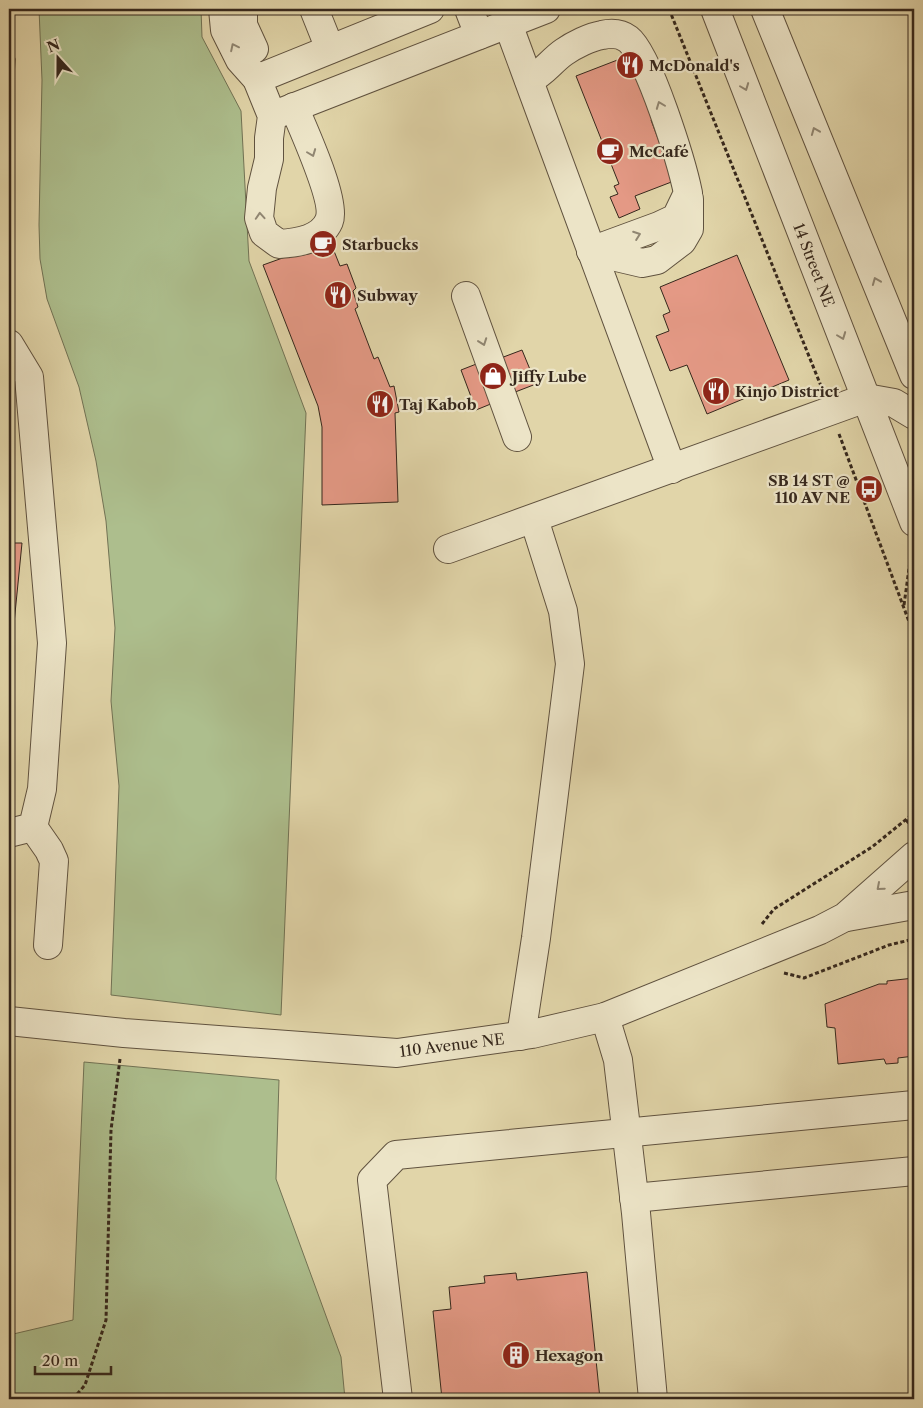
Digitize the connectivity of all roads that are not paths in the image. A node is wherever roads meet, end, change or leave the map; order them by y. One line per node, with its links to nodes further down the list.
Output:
1 (224, 9): 12 (street, one-way to 1)
2 (243, 9): 12 (street)
3 (314, 9): 11 (street)
4 (430, 9): 11 (street)
5 (469, 9): 10 (street)
6 (546, 9): 9 (street)
7 (715, 9): 18 (street, 14 Street NE, one-way to 18)
8 (766, 9): 17 (street, one-way to 8)
9 (508, 24): 10 (street); 13 (street)
10 (479, 35): 12 (street)
11 (330, 49): 12 (street)
12 (257, 79)
13 (529, 80): 14 (street); 14 (street, one-way to 13)
14 (591, 251): 21 (street)
15 (466, 296): 20 (street, one-way to 20)
16 (9, 344): 25 (street)
17 (914, 375)
18 (866, 398): 19 (street); 21 (street); 23 (street, 14 Street NE)
19 (914, 415)
20 (517, 437)
21 (672, 468): 22 (street)
22 (534, 519): 24 (street); 32 (street)
23 (914, 532)
24 (448, 549)
25 (21, 830): 29 (street)
26 (914, 856): 28 (street, 110 Avenue NE, one-way to 28)
27 (914, 905): 28 (street, 110 Avenue NE)
28 (845, 917): 30 (street, 110 Avenue NE)
29 (48, 945)
30 (605, 1017): 32 (street, 110 Avenue NE); 34 (street)
31 (9, 1021): 32 (street, 110 Avenue NE)
32 (520, 1036)
33 (914, 1105): 34 (street)
34 (626, 1134): 36 (street); 37 (street)
35 (914, 1171): 36 (street)
36 (634, 1198): 38 (street)
37 (398, 1399)
38 (653, 1399)

